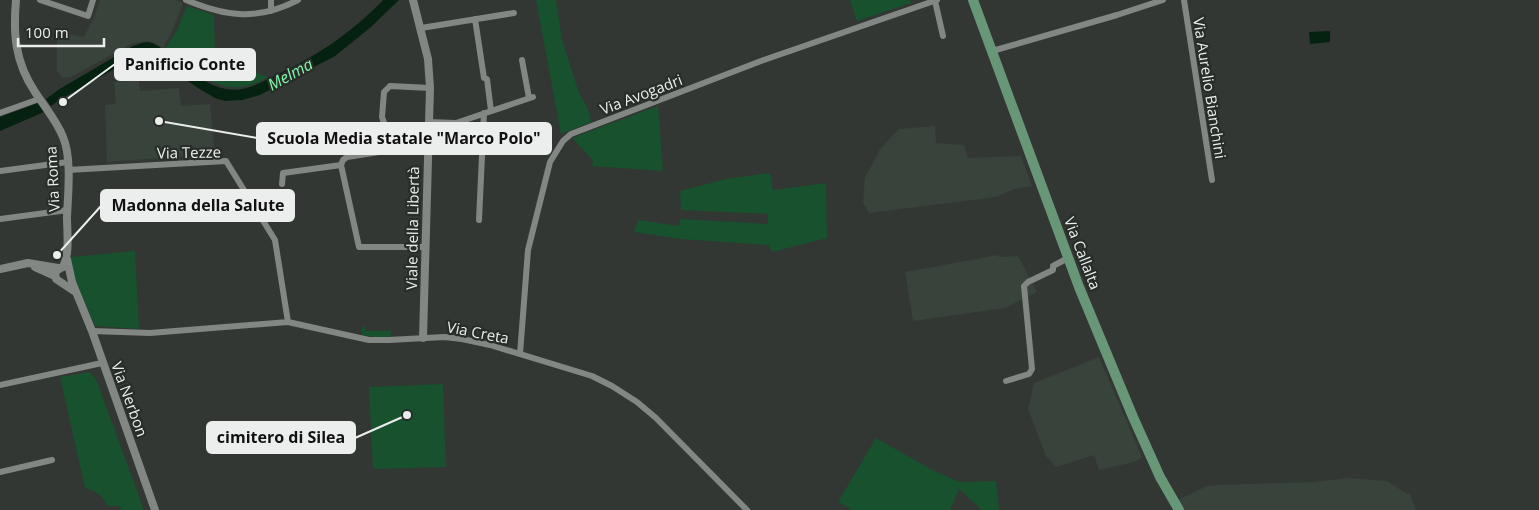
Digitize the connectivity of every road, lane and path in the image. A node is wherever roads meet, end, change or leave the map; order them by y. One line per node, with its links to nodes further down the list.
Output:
1 (16, 0): 20 (street, Via Roma)
2 (40, 0): 3 (street)
3 (93, 0)
4 (186, 0): 12 (street)
5 (271, 0): 12 (street)
6 (298, 0): 12 (street)
7 (413, 0): 15 (street, Viale della Libertà)
8 (936, 0): 16 (street); 43 (street, Via Avogadri)
9 (973, 0): 17 (main road, Via Callalta)
10 (1163, 0): 17 (street)
11 (1184, 0): 30 (street, Via Aurelio Bianchini)
12 (271, 11)
13 (514, 13): 14 (street)
14 (476, 19): 15 (street); 21 (street)
15 (421, 28): 19 (street, Viale della Libertà)
16 (943, 36)
17 (992, 51): 36 (main road, Via Callalta)
18 (522, 60): 21 (street)
19 (430, 88): 24 (street, Viale della Libertà); 25 (street)
20 (39, 99): 23 (street); 28 (street, Via Roma)
21 (491, 111): 22 (street)
22 (484, 113): 24 (street); 34 (street)
23 (0, 114)
24 (429, 122): 26 (street, Viale della Libertà)
25 (392, 146): 26 (street); 27 (street)
26 (428, 150): 35 (street, Viale della Libertà)
27 (341, 165): 31 (street); 35 (street)
28 (68, 166): 29 (street); 32 (street, Via Roma); 40 (street, Via Tezze)
29 (0, 171)
30 (1212, 180)
31 (282, 184)
32 (68, 210): 33 (street); 38 (street, Via Roma)
33 (0, 219)
34 (479, 220)
35 (426, 247): 42 (street, Viale della Libertà)
36 (1068, 258): 45 (street); 51 (main road, Via Callalta)
37 (0, 269): 38 (street)
38 (63, 272): 39 (street, Via Nerbon); 39 (street, Via Nerbon)
39 (79, 297): 41 (street, Via Nerbon)
40 (288, 322): 41 (street, Via Creta); 42 (street, Via Creta)
41 (92, 331): 44 (street, Via Nerbon)
42 (423, 338): 43 (street, Via Creta)
43 (520, 354): 50 (street, Via Creta)
44 (102, 363): 46 (street); 49 (street, Via Nerbon)
45 (1006, 381)
46 (0, 384)
47 (52, 460): 48 (street)
48 (0, 472)
49 (155, 510)
50 (747, 510)
51 (1179, 510)

